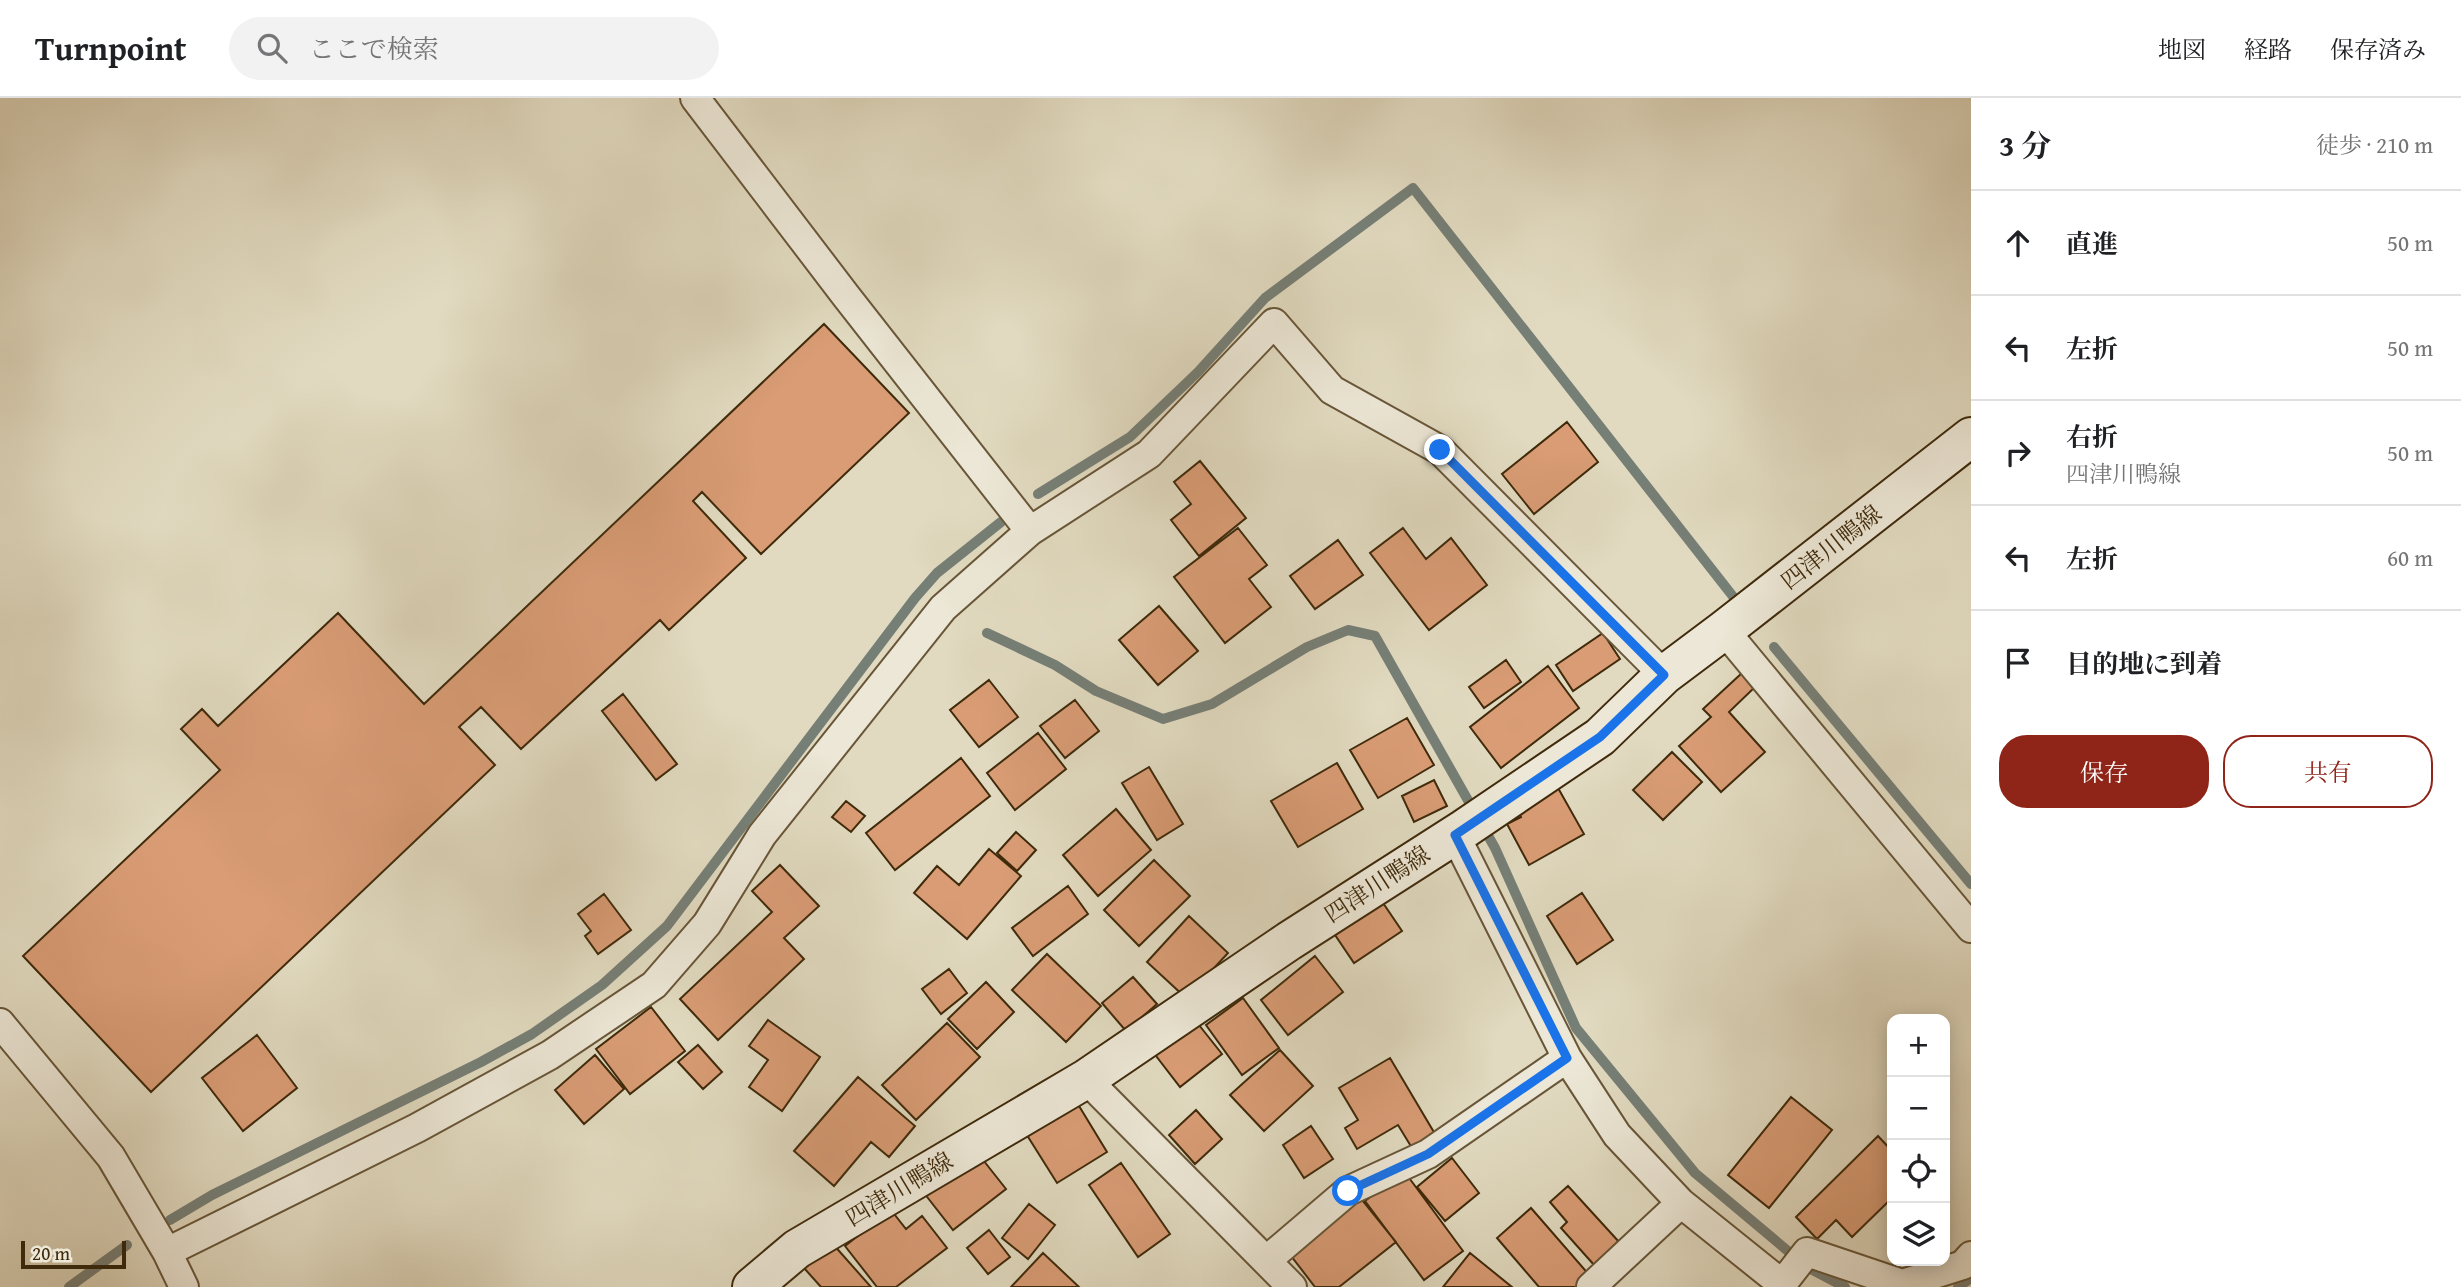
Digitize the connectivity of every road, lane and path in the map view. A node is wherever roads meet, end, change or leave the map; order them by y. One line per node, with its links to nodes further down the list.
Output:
1 (695, 98): 3 (street)
2 (1971, 437): 4 (main road, 四津川鴨線)
3 (1030, 531): 5 (street); 12 (street)
4 (1724, 630): 5 (main road, 四津川鴨線); 7 (street)
5 (1664, 675): 6 (main road, 四津川鴨線)
6 (1470, 824): 9 (street); 10 (main road, 四津川鴨線)
7 (1971, 928)
8 (0, 1023): 12 (street)
9 (1567, 1058): 11 (street); 14 (street)
10 (1086, 1079): 14 (street); 16 (main road, 四津川鴨線)
11 (1681, 1203): 13 (street); 18 (street)
12 (167, 1252): 15 (street)
13 (1971, 1256)
14 (1267, 1261): 17 (street)
15 (184, 1287)
16 (752, 1287)
17 (1292, 1287)
18 (1591, 1287)

